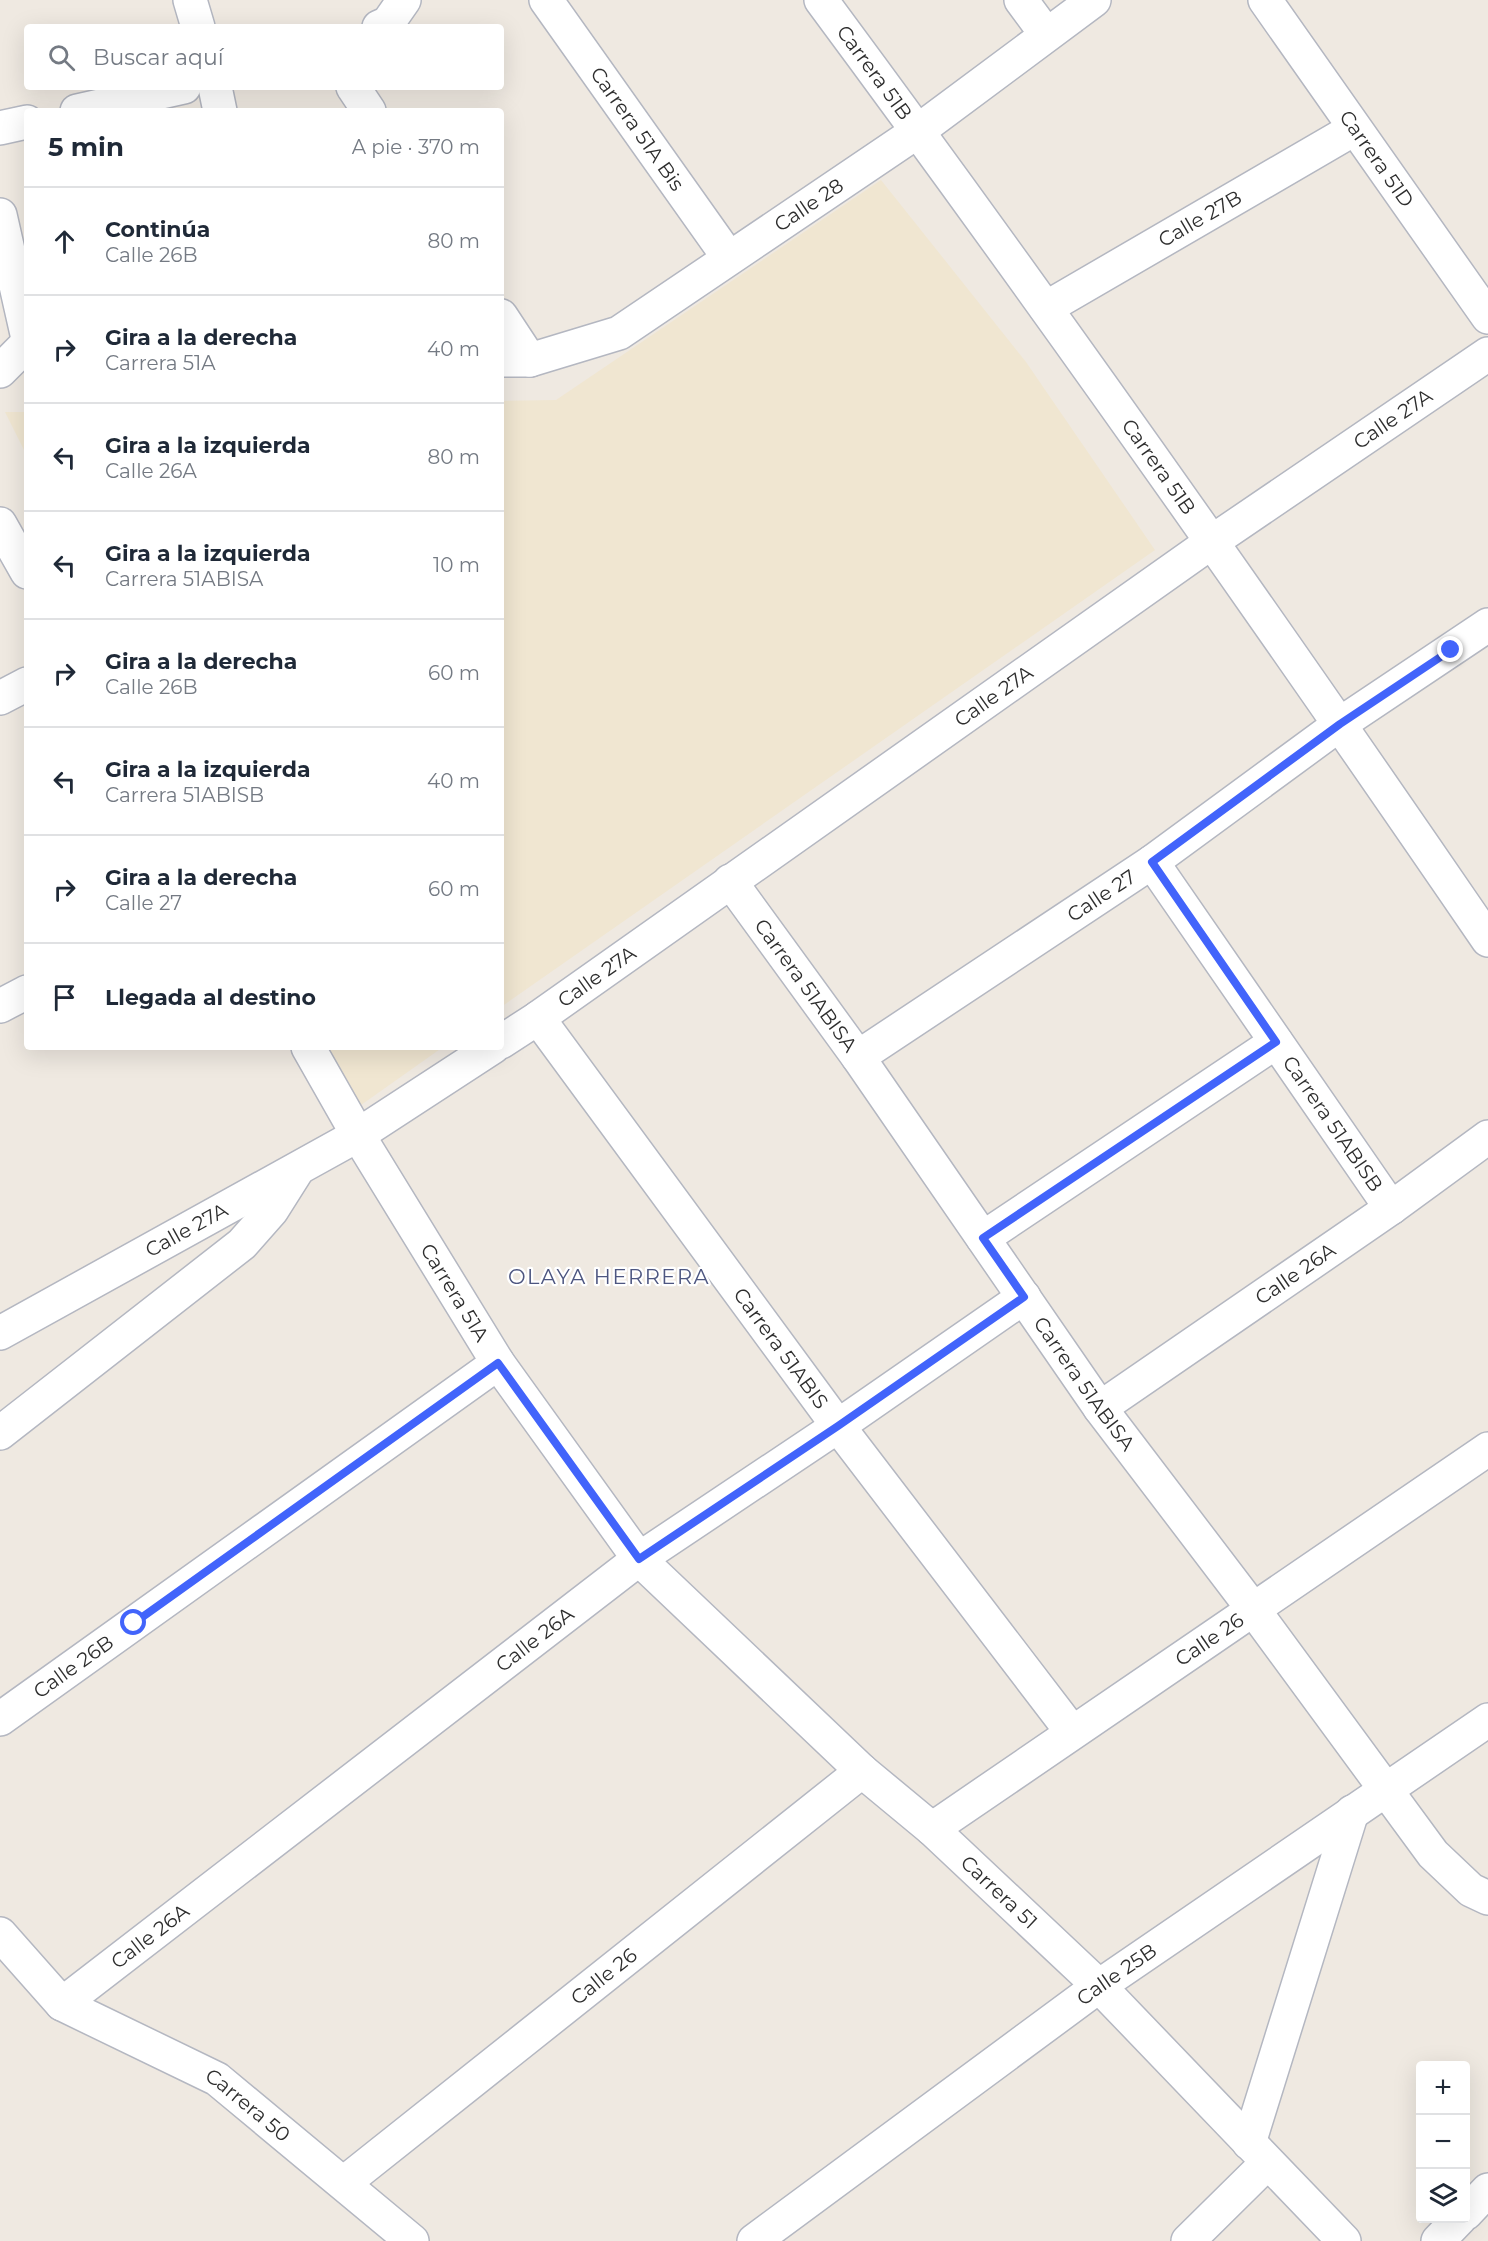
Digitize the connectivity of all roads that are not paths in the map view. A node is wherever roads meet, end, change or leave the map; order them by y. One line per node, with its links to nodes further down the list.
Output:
1 (190, 0): 8 (street)
2 (404, 0): 9 (street)
3 (546, 0): 22 (street, Carrera 51A Bis)
4 (821, 0): 20 (street, Carrera 51B)
5 (1021, 0): 10 (street)
6 (1094, 0): 10 (street, Calle 28)
7 (1265, 0): 19 (street, Carrera 51D)
8 (197, 24)
9 (386, 24)
10 (1046, 34): 20 (street, Calle 28)
11 (171, 90): 14 (street)
12 (216, 90): 15 (street)
13 (355, 90): 16 (street)
14 (90, 108)
15 (219, 108)
16 (367, 108)
17 (24, 123): 18 (street)
18 (0, 128)
19 (1354, 129): 23 (street, Calle 27B); 24 (street, Carrera 51D)
20 (918, 131): 22 (street, Calle 28); 23 (street, Carrera 51B)
21 (0, 214): 25 (street)
22 (729, 258): 29 (street, Calle 28)
23 (1046, 308): 32 (street, Carrera 51B)
24 (1488, 317)
25 (24, 321)
26 (504, 325): 29 (street)
27 (24, 347): 30 (street)
28 (1488, 354): 32 (street, Calle 27A)
29 (515, 360)
30 (0, 371)
31 (0, 524): 33 (street)
32 (1213, 541): 37 (street, Carrera 51B); 39 (street, Calle 27A)
33 (24, 567)
34 (1488, 625): 37 (street, Calle 27)
35 (24, 686): 36 (street)
36 (0, 698)
37 (1340, 724): 38 (street, Calle 27); 40 (street, Carrera 51B)
38 (1152, 862): 45 (street, Carrera 51ABISB); 48 (street, Calle 27)
39 (730, 881): 43 (street, Calle 27A); 48 (street, Carrera 51ABISA)
40 (1488, 940)
41 (24, 993): 42 (street)
42 (0, 1005)
43 (538, 1018): 44 (street, Calle 27A); 58 (street, Carrera 51ABIS)
44 (504, 1040)
45 (1276, 1042): 52 (street, Carrera 51ABISB); 53 (street)
46 (310, 1050): 49 (street, Carrera 51A)
47 (488, 1050): 49 (street, Calle 27A)
48 (858, 1057): 53 (street, Carrera 51ABISA)
49 (358, 1135): 51 (street, Calle 27A); 56 (street, Carrera 51A)
50 (1488, 1137): 52 (street, Calle 26A)
51 (299, 1167): 55 (street, Calle 27A); 59 (street)
52 (1391, 1208): 57 (street, Calle 26A)
53 (983, 1238): 54 (street, Carrera 51ABISA)
54 (1024, 1297): 57 (street, Carrera 51ABISA); 58 (street, Calle 26A)
55 (0, 1333)
56 (498, 1363): 61 (street, Carrera 51A); 63 (street, Calle 26B)
57 (1100, 1408): 62 (street, Carrera 51ABISA)
58 (838, 1426): 61 (street, Calle 26A); 65 (street, Carrera 51ABIS)
59 (0, 1433)
60 (1488, 1449): 62 (street, Calle 26)
61 (639, 1559): 66 (street, Carrera 51); 73 (street, Calle 26A)
62 (1253, 1609): 65 (street, Calle 26); 67 (street, Carrera 51ABISA)
63 (0, 1719)
64 (1488, 1720): 67 (street, Calle 25B)
65 (1072, 1732): 69 (street, Calle 26)
66 (862, 1772): 69 (street, Carrera 51); 75 (street, Calle 26)
67 (1386, 1789): 68 (street, Calle 25B); 70 (street, Carrera 51ABISA)
68 (1352, 1812): 72 (street, Calle 25B); 74 (street)
69 (932, 1829): 72 (street, Carrera 51)
70 (1488, 1898)
71 (0, 1934): 73 (street)
72 (1099, 1986): 74 (street, Carrera 51); 80 (street, Calle 25B)
73 (62, 2004): 75 (street, Carrera 50)
74 (1258, 2153): 81 (street); 82 (street, Carrera 51)
75 (344, 2183): 79 (street, Carrera 50)
76 (1488, 2190): 77 (street)
77 (1470, 2209)
78 (1455, 2223): 83 (street)
79 (412, 2241)
80 (754, 2241)
81 (1188, 2241)
82 (1344, 2241)
83 (1438, 2241)

